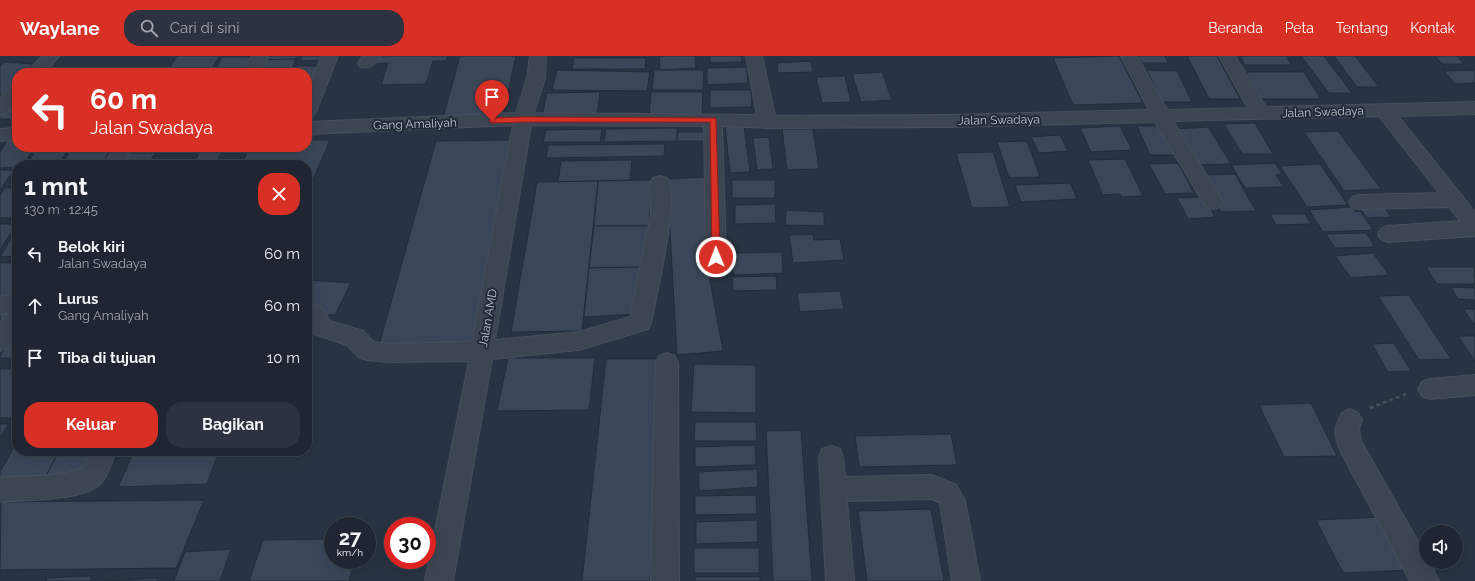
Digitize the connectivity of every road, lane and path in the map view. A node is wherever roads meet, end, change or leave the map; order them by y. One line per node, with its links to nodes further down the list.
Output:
1 (51, 56): 8 (street)
2 (260, 56): 9 (street)
3 (330, 56): 11 (street)
4 (538, 56): 17 (street, Jalan AMD)
5 (754, 56): 19 (street)
6 (1128, 56): 16 (street)
7 (1227, 56): 15 (street)
8 (40, 68)
9 (254, 68)
10 (12, 96): 13 (street)
11 (312, 100)
12 (1475, 108): 14 (street, Jalan Swadaya)
13 (0, 109)
14 (1384, 110): 15 (street, Jalan Swadaya); 24 (street)
15 (1261, 114): 16 (street, Jalan Swadaya)
16 (1161, 116): 19 (street, Jalan Swadaya); 25 (street)
17 (523, 119): 18 (street, Jalan Swadaya); 20 (street, Gang Amaliyah); 35 (street, Jalan AMD)
18 (713, 120): 19 (street, Jalan Swadaya); 29 (street)
19 (767, 122)
20 (312, 128)
21 (12, 134): 22 (street)
22 (0, 135)
23 (660, 183): 35 (street)
24 (1456, 200): 26 (street); 27 (street)
25 (1213, 202)
26 (1359, 202)
27 (1475, 227): 28 (street)
28 (1388, 234)
29 (716, 257)
30 (12, 304): 31 (street)
31 (0, 305)
32 (314, 314): 35 (street)
33 (12, 325): 34 (street)
34 (0, 342)
35 (482, 351): 44 (street, Jalan AMD)
36 (667, 363): 45 (street)
37 (1475, 385): 38 (street)
38 (1430, 389): 39 (path)
39 (1350, 420): 48 (street)
40 (102, 456): 42 (street)
41 (830, 457): 43 (street)
42 (0, 490)
43 (833, 490): 46 (street); 47 (street)
44 (439, 581)
45 (665, 581)
46 (840, 581)
47 (966, 581)
48 (1425, 581)

